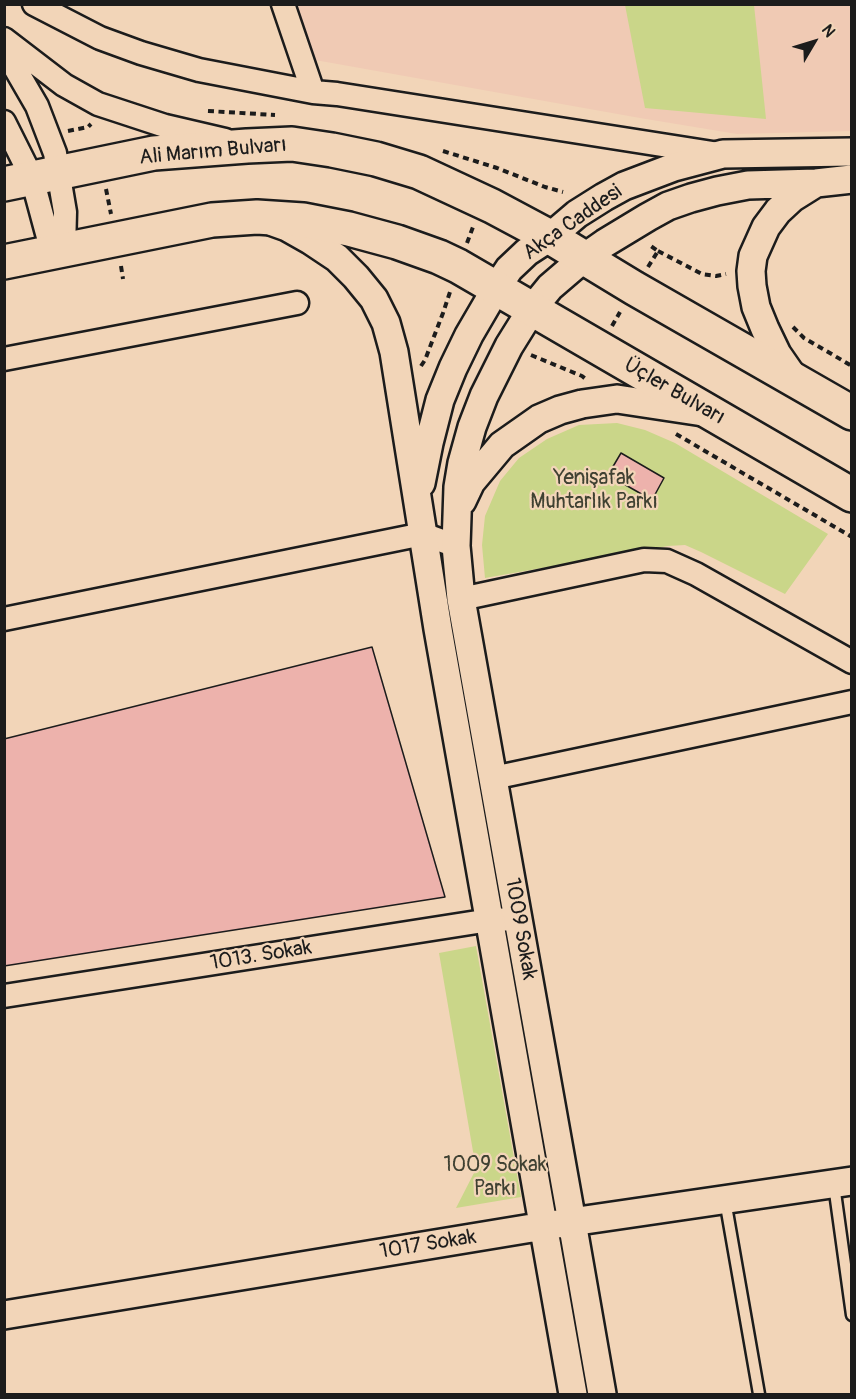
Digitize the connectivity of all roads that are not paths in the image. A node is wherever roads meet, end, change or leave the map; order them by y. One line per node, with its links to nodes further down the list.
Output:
1 (34, 4): 5 (street)
2 (283, 4): 5 (street)
3 (4, 39): 7 (street)
4 (4, 49): 10 (street)
5 (313, 92): 9 (street)
6 (4, 122): 10 (street)
7 (247, 146): 10 (main road, Ali Marım Bulvarı); 14 (main road, Ali Marım Bulvarı)
8 (852, 152): 9 (street, Akça Caddesi)
9 (723, 154): 14 (street, Akça Caddesi)
10 (32, 178): 15 (street)
11 (852, 179): 12 (street, 1009 Sokak)
12 (816, 183): 16 (street, 1009 Sokak); 22 (street)
13 (257, 217): 15 (main road); 18 (main road); 26 (street, 1009 Sokak)
14 (550, 237): 16 (main road); 18 (street, Akça Caddesi)
15 (58, 251): 17 (main road)
16 (585, 257): 20 (street, 1009 Sokak); 22 (main road)
17 (4, 262)
18 (497, 288): 20 (main road, Üçler Bulvarı); 26 (street, Akça Caddesi)
19 (297, 303): 21 (street)
20 (532, 309): 23 (main road, Üçler Bulvarı); 28 (street, 1009 Sokak)
21 (4, 359)
22 (795, 380): 24 (main road)
23 (709, 413): 25 (main road, Üçler Bulvarı); 28 (street)
24 (852, 413)
25 (852, 495)
26 (418, 502): 27 (street, 1009 Sokak)
27 (423, 534): 28 (street); 30 (street); 35 (street, 1009 Sokak)
28 (456, 534): 29 (street, 1009 Sokak)
29 (461, 599): 31 (street); 33 (street, 1009 Sokak)
30 (4, 619)
31 (852, 662)
32 (852, 702): 33 (street)
33 (493, 778): 34 (street, 1009 Sokak)
34 (518, 919): 35 (street, 1013. Sokak); 39 (street, 1009 Sokak)
35 (490, 920): 36 (street, 1013. Sokak); 40 (street, 1009 Sokak)
36 (4, 996)
37 (847, 1183): 38 (street, 1017 Sokak); 42 (lane)
38 (725, 1199): 39 (street, 1017 Sokak); 45 (lane)
39 (573, 1222): 40 (street, 1017 Sokak); 44 (street, 1009 Sokak)
40 (544, 1226): 41 (street, 1017 Sokak); 43 (street, 1009 Sokak)
41 (4, 1315)
42 (852, 1315)
43 (573, 1395)
44 (602, 1395)
45 (759, 1395)

